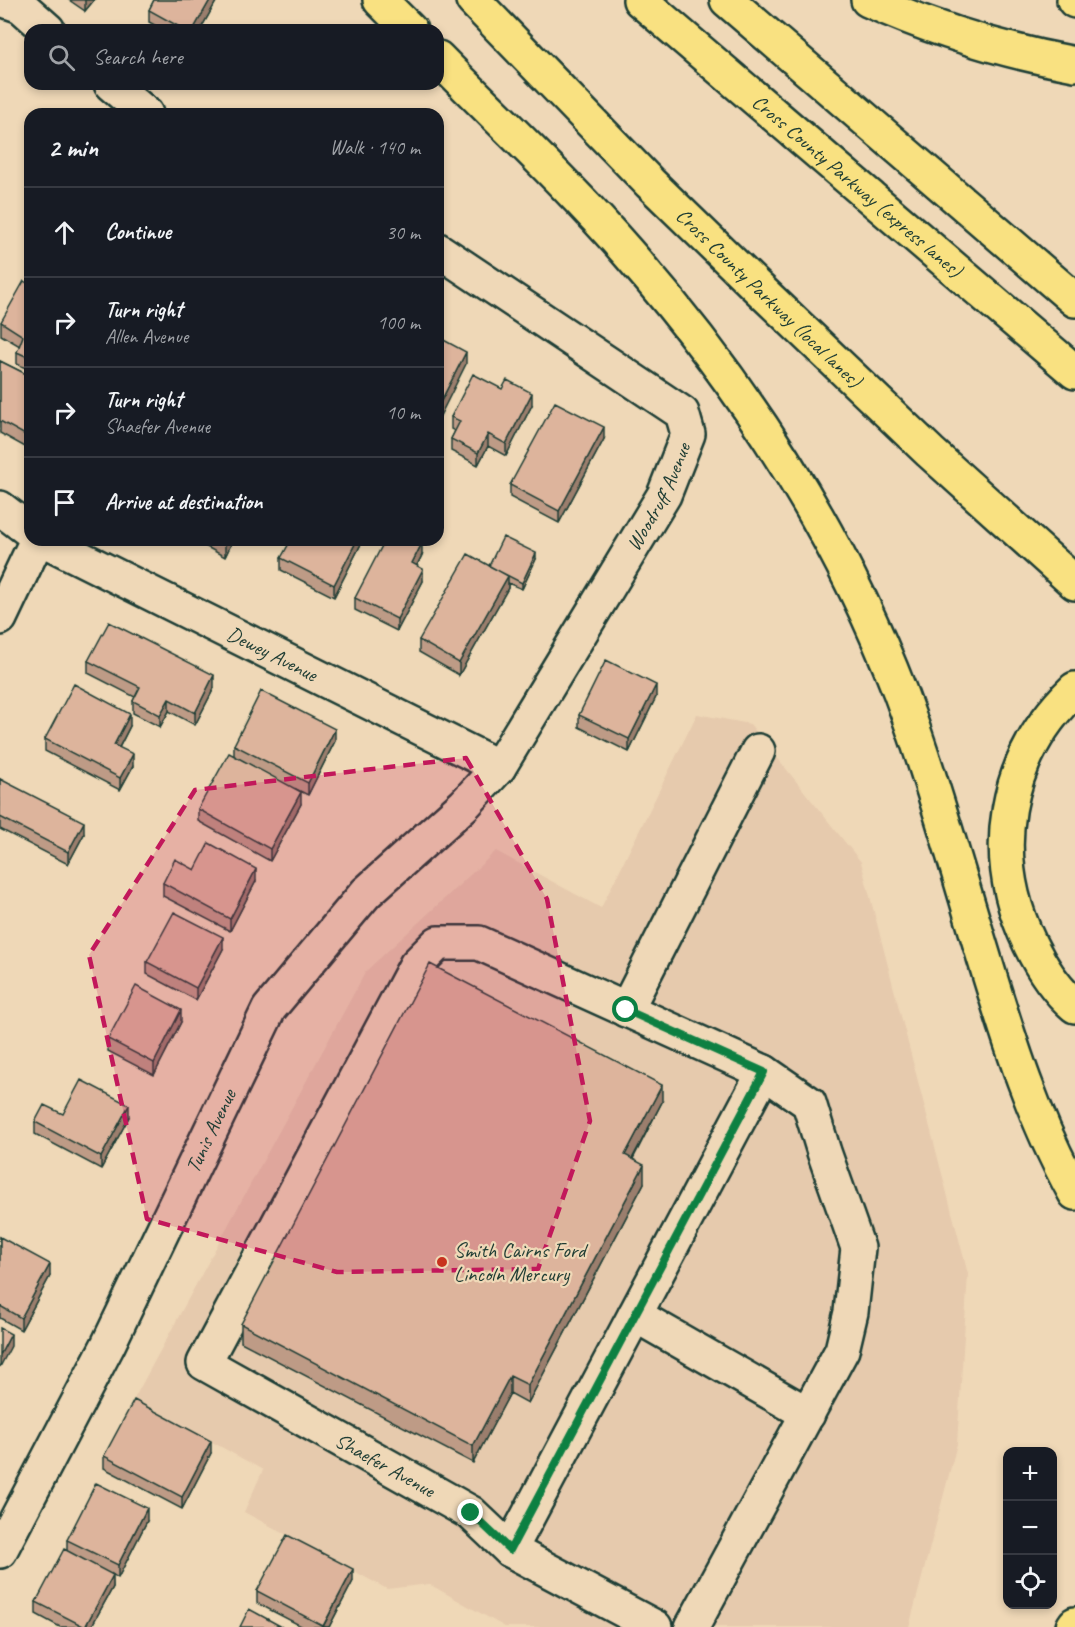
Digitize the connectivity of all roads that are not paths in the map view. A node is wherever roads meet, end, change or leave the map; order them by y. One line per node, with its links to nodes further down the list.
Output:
1 (4, 0): 7 (street)
2 (380, 0): 8 (highway)
3 (473, 0): 20 (highway, Cross County Parkway (local lanes))
4 (640, 0): 15 (highway, Cross County Parkway (express lanes))
5 (728, 0): 14 (highway)
6 (868, 0): 10 (highway)
7 (41, 24)
8 (404, 24)
9 (444, 64): 28 (highway)
10 (1075, 64)
11 (118, 90): 12 (street)
12 (139, 108)
13 (444, 254): 24 (street, Woodruff Avenue)
14 (1075, 300)
15 (1075, 372)
16 (0, 508): 17 (street)
17 (24, 526)
18 (34, 546): 21 (street)
19 (56, 546): 24 (street, Dewey Avenue)
20 (1075, 583)
21 (0, 618)
22 (1075, 689): 25 (highway)
23 (758, 751): 26 (street)
24 (500, 767): 32 (street, Tunis Avenue)
25 (1075, 1006)
26 (626, 1010): 27 (street); 31 (street, Shaefer Avenue)
27 (764, 1072): 29 (street); 30 (street)
28 (1075, 1193)
29 (635, 1315): 30 (street); 31 (street)
30 (807, 1414): 34 (street)
31 (510, 1550): 33 (street, Shaefer Avenue)
32 (0, 1551)
33 (655, 1627)
34 (692, 1627)

